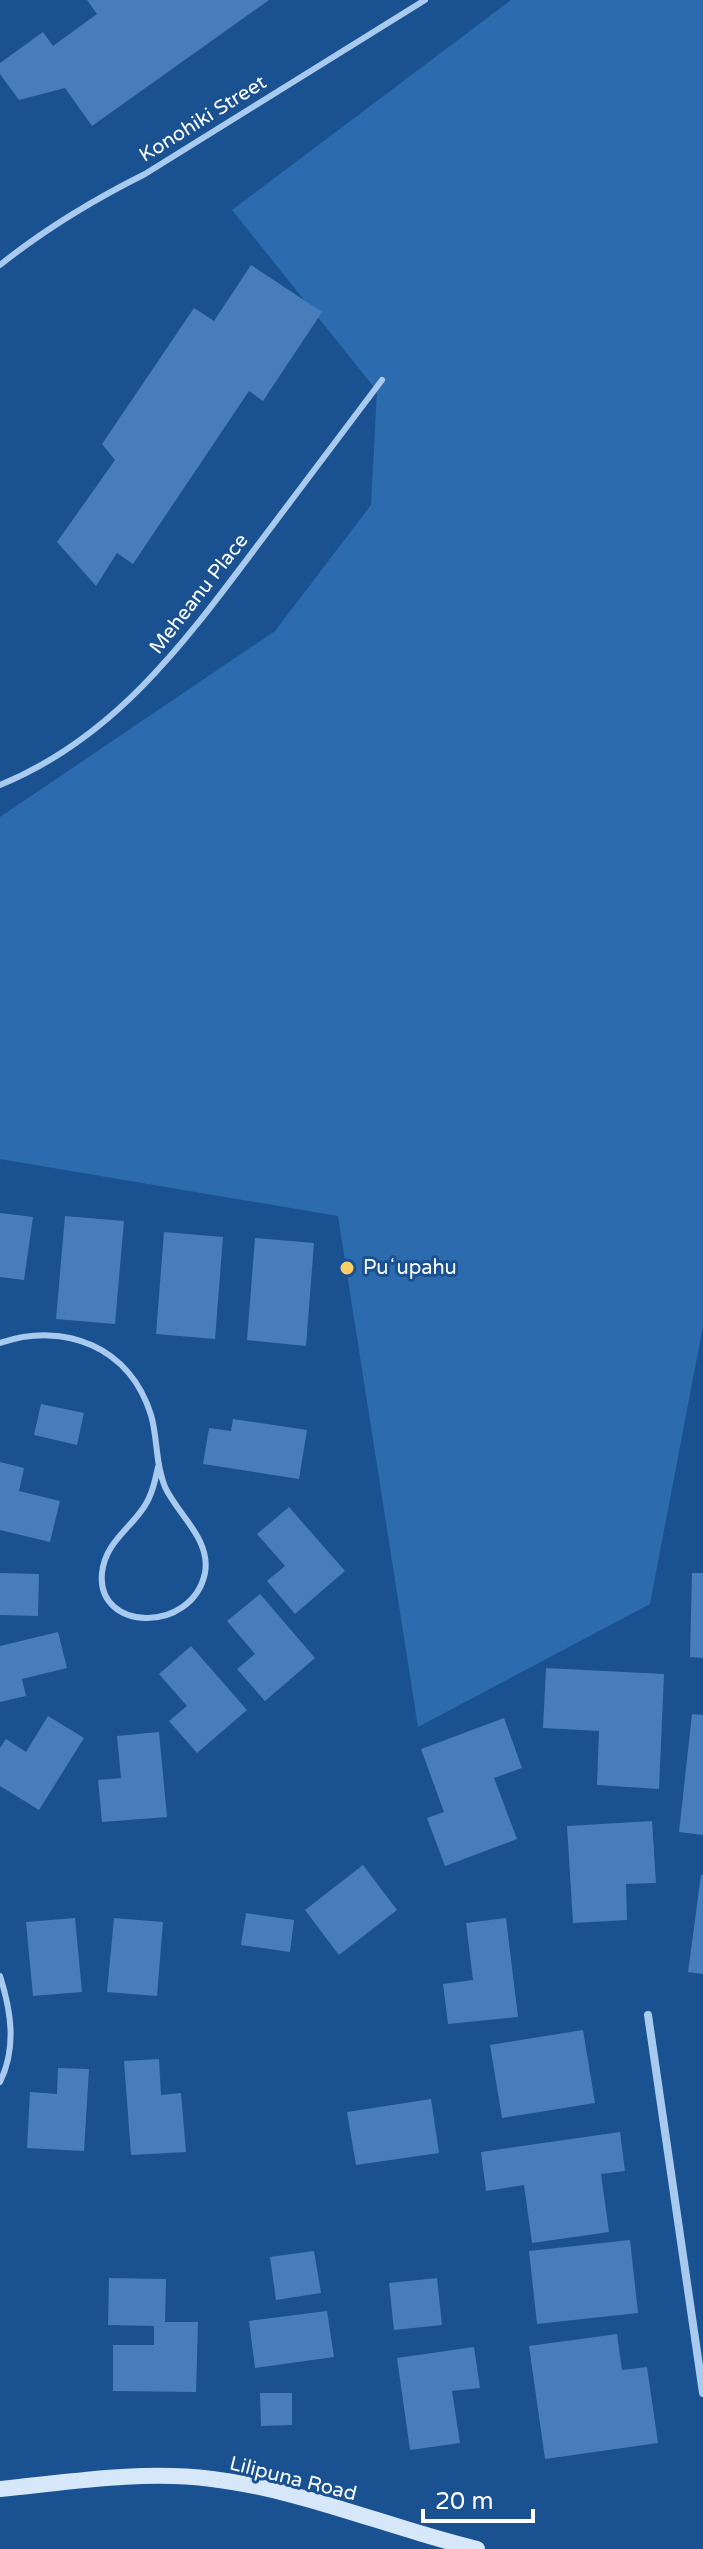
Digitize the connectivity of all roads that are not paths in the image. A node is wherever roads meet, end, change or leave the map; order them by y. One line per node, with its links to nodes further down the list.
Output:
1 (425, 0): 2 (lane, Konohiki Street)
2 (0, 265)
3 (382, 380): 4 (lane, Meheanu Place)
4 (0, 785)
5 (0, 1343): 6 (lane)
6 (158, 1467): 6 (lane)
7 (0, 1976): 9 (lane)
8 (648, 2015): 10 (street)
9 (0, 2082)
10 (703, 2393)
11 (0, 2489): 12 (street, Lilipuna Road)
12 (477, 2549)

